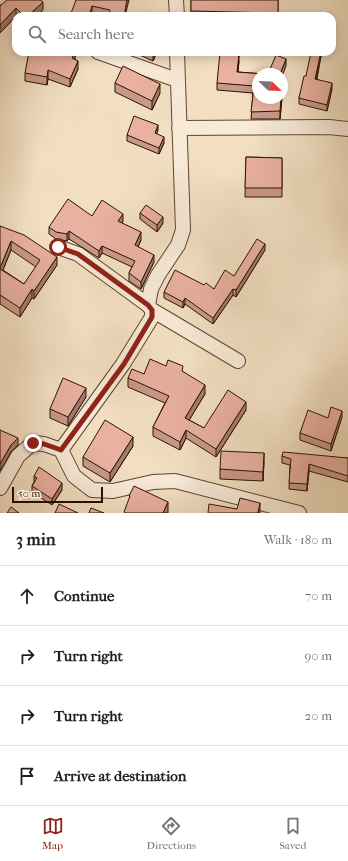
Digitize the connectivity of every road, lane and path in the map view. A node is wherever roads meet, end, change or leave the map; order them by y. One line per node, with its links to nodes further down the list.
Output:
1 (176, 0): 2 (street)
2 (176, 12)
3 (109, 56): 5 (street)
4 (177, 56): 5 (street)
5 (177, 80): 6 (street)
6 (179, 128): 7 (street); 9 (street)
7 (348, 129)
8 (58, 247): 9 (street)
9 (150, 308): 10 (street); 11 (street)
10 (238, 361)
11 (61, 450): 12 (street); 13 (street)
12 (0, 488)
13 (299, 513)

